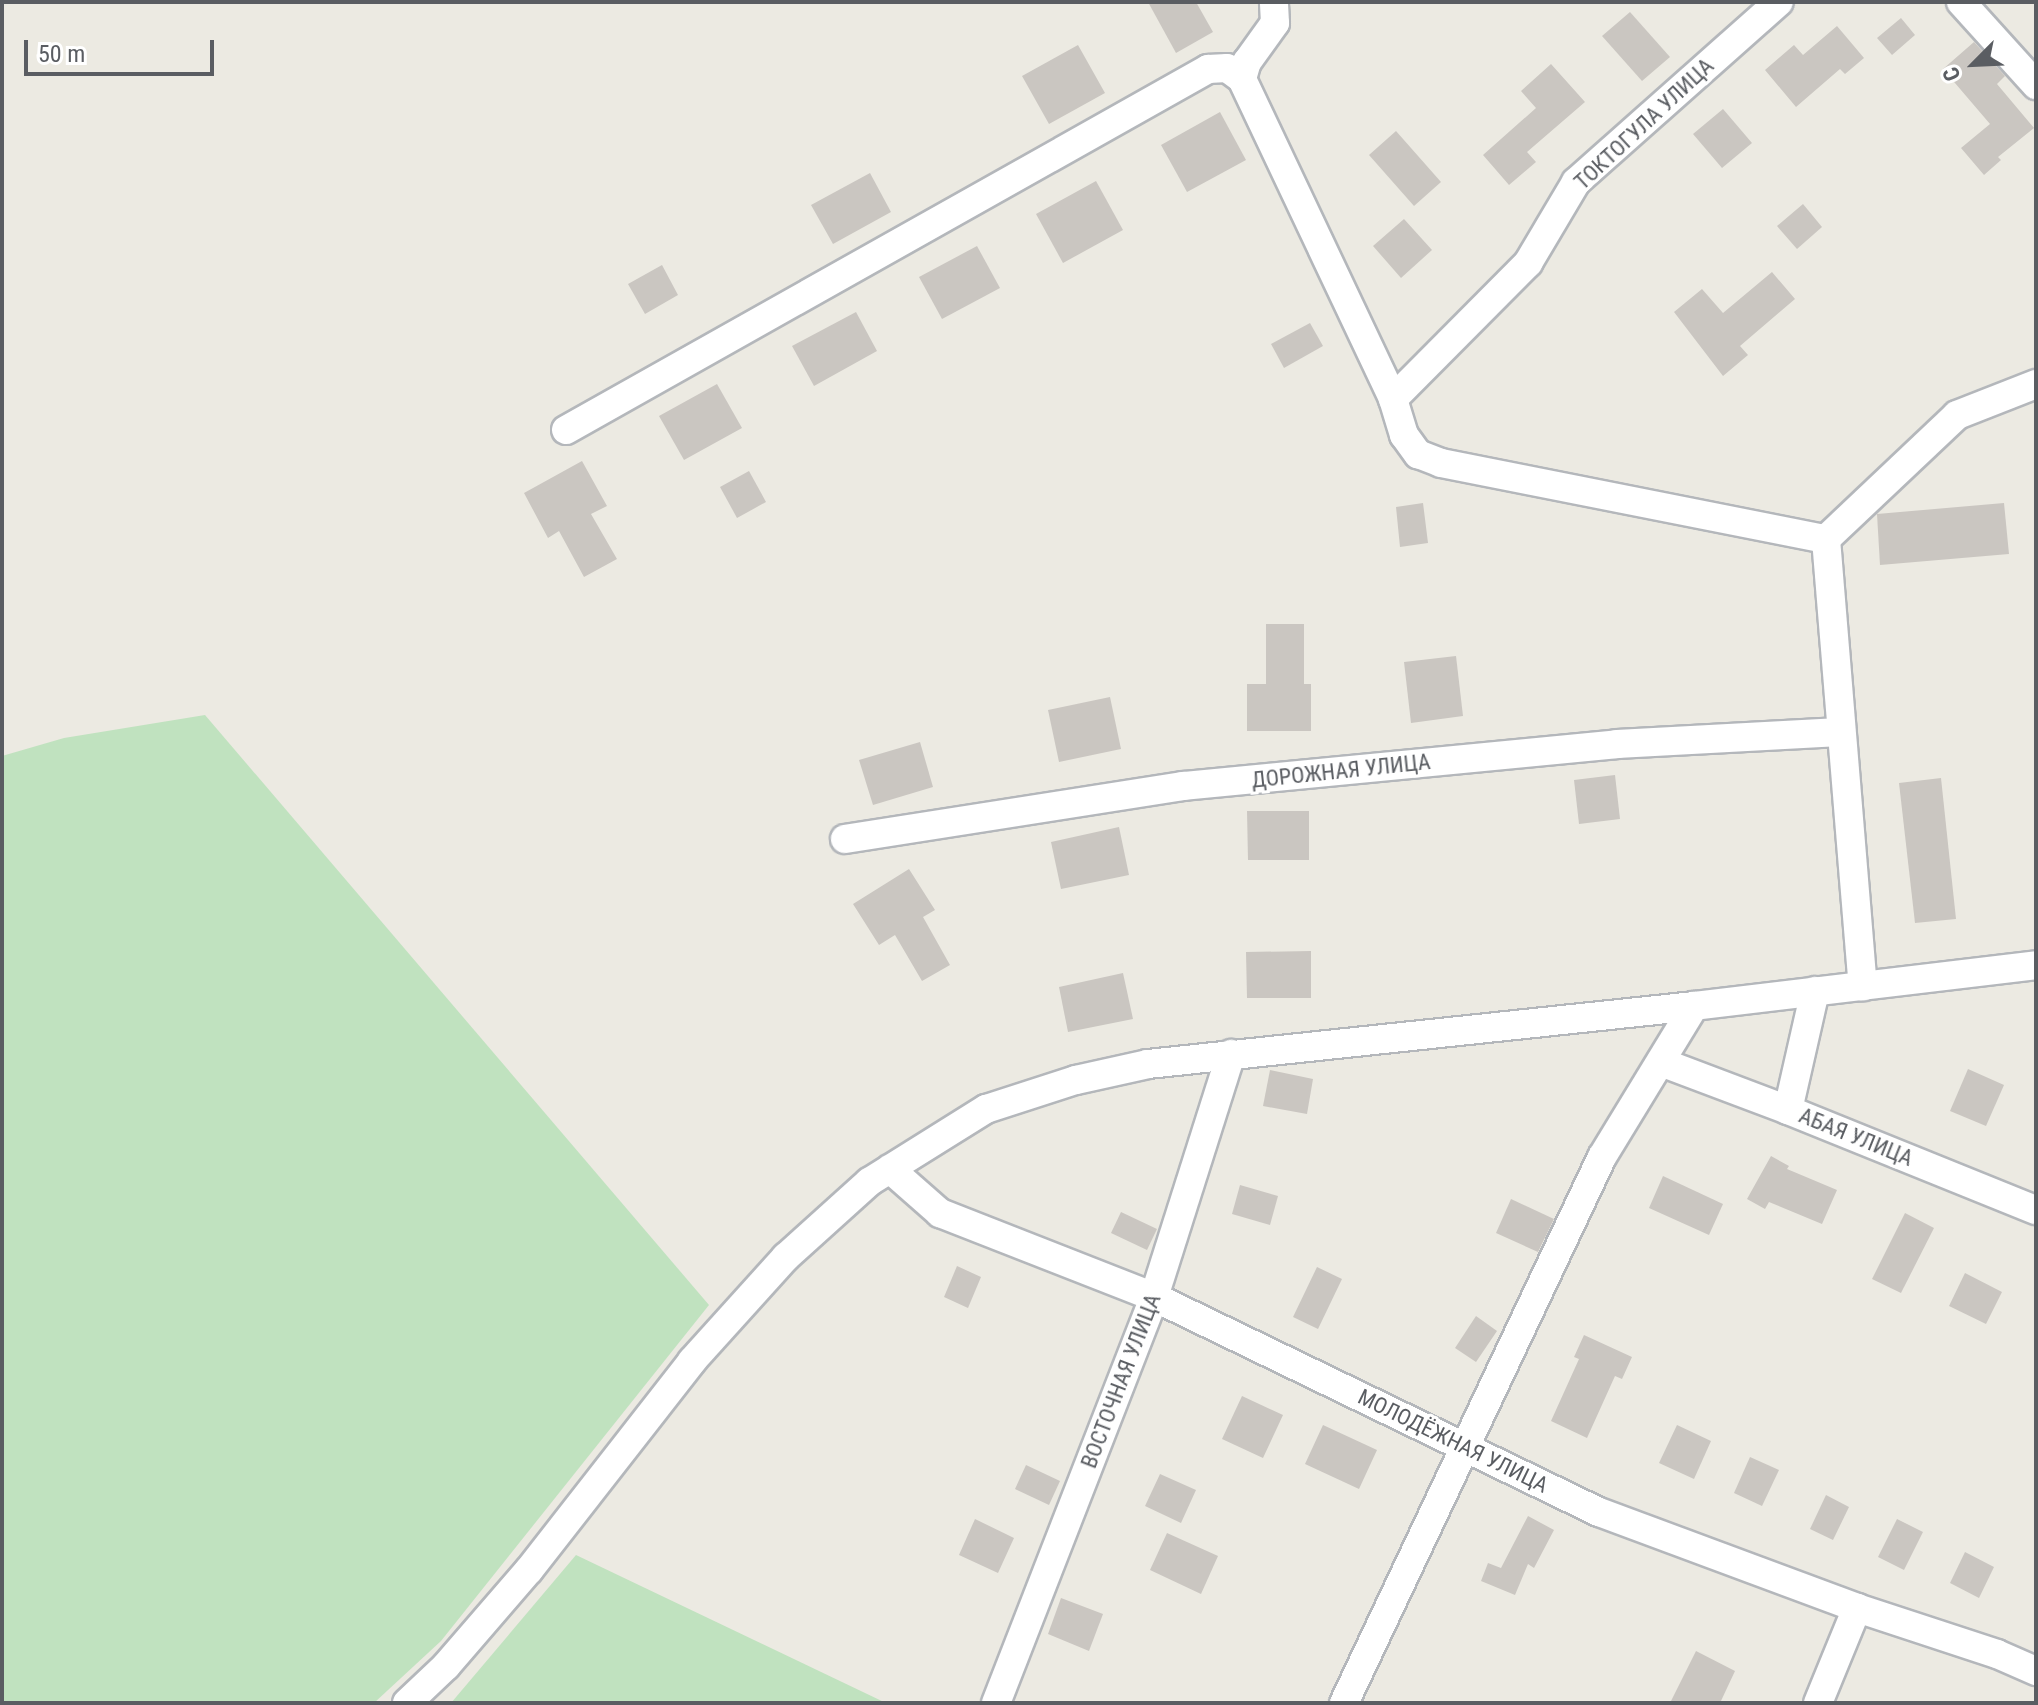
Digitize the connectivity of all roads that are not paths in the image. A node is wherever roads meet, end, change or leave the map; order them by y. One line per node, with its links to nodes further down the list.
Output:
1 (1274, 2): 4 (street)
2 (1779, 2): 7 (street, ТОКТОГУЛА УЛИЦА)
3 (1961, 2): 5 (street)
4 (1242, 79): 7 (street); 8 (street)
5 (2036, 85)
6 (2036, 384): 9 (street)
7 (1393, 399): 9 (street)
8 (566, 430)
9 (1826, 539): 10 (street)
10 (1840, 732): 11 (street, ДОРОЖНАЯ УЛИЦА); 13 (street)
11 (845, 839)
12 (2036, 965): 13 (street)
13 (1863, 986): 14 (street)
14 (1815, 991): 15 (street); 18 (street, АБАЯ УЛИЦА)
15 (1694, 1006): 16 (street); 17 (street)
16 (1231, 1054): 19 (street); 21 (street, ВОСТОЧНАЯ УЛИЦА)
17 (1661, 1062): 18 (street); 22 (street)
18 (1788, 1110): 20 (street, АБАЯ УЛИЦА)
19 (890, 1169): 21 (street, МОЛОДЁЖНАЯ УЛИЦА); 25 (street)
20 (2036, 1210)
21 (1154, 1297): 22 (street, МОЛОДЁЖНАЯ УЛИЦА); 26 (street, ВОСТОЧНАЯ УЛИЦА)
22 (1467, 1448): 23 (street, МОЛОДЁЖНАЯ УЛИЦА); 27 (street)
23 (1857, 1608): 24 (street, МОЛОДЁЖНАЯ УЛИЦА); 28 (street)
24 (2036, 1671)
25 (407, 1703)
26 (996, 1703)
27 (1344, 1703)
28 (1818, 1703)

